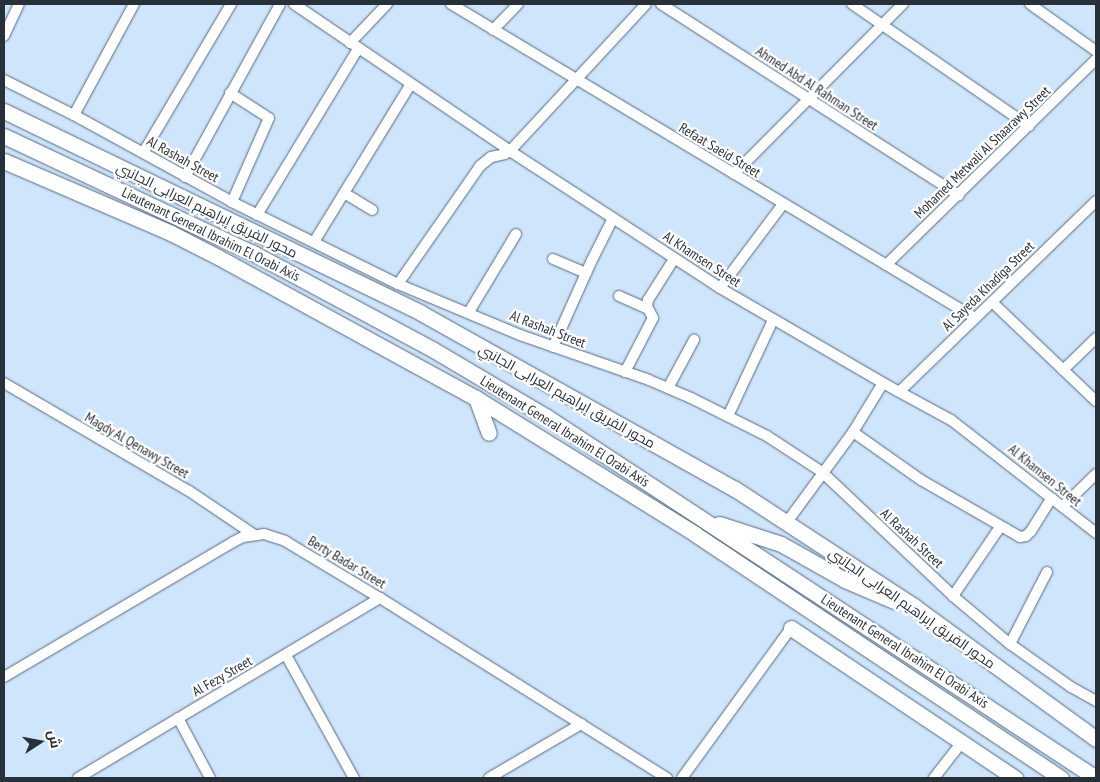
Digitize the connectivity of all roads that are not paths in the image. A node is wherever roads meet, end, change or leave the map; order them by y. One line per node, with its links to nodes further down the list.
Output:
1 (19, 4): 15 (street)
2 (134, 4): 26 (street)
3 (231, 4): 30 (street)
4 (280, 4): 23 (street)
5 (294, 4): 17 (street, Al Khamsen Street)
6 (387, 4): 17 (street)
7 (451, 4): 16 (street, Refaat Saeid Street)
8 (518, 4): 16 (street)
9 (646, 4): 20 (street)
10 (661, 4): 24 (street, Ahmed Abd Al Rahman Street)
11 (852, 4): 14 (street)
12 (903, 4): 14 (street)
13 (1030, 4): 18 (street)
14 (882, 24): 24 (street); 27 (street)
15 (5, 29)
16 (493, 30): 20 (street, Refaat Saeid Street)
17 (354, 46): 22 (street, Al Khamsen Street); 40 (street)
18 (1096, 51)
19 (1096, 59): 27 (street, Mohamed Metwali Al Shaarawy Street)
20 (575, 79): 29 (street); 32 (street, Refaat Saeid Street)
21 (4, 80): 26 (street, Al Rashah Street)
22 (411, 84): 29 (street, Al Khamsen Street); 34 (street)
23 (230, 93): 33 (street); 37 (street)
24 (810, 99): 32 (street); 35 (street, Ahmed Abd Al Rahman Street)
25 (4, 111): 75 (main road, محور الفريق إبراهيم العرابى الجانبي)
26 (74, 115): 30 (street, Al Rashah Street)
27 (1029, 126): 35 (street, Mohamed Metwali Al Shaarawy Street)
28 (4, 136): 74 (main road, Lieutenant General Ibrahim El Orabi Axis)
29 (510, 151): 41 (street, Al Khamsen Street); 48 (street)
30 (143, 153): 33 (street, Al Rashah Street)
31 (4, 161): 65 (main road, Lieutenant General Ibrahim El Orabi Axis)
32 (734, 174): 38 (street, Refaat Saeid Street)
33 (186, 177): 37 (street, Al Rashah Street)
34 (344, 193): 39 (street); 43 (street)
35 (959, 195): 46 (street, Mohamed Metwali Al Shaarawy Street)
36 (1096, 201): 51 (street, Al Sayeda Khadiga Street)
37 (232, 202): 40 (street, Al Rashah Street)
38 (783, 204): 46 (street, Refaat Saeid Street); 49 (street)
39 (372, 210)
40 (257, 214): 43 (street, Al Rashah Street)
41 (613, 218): 44 (street, Al Khamsen Street); 47 (street)
42 (516, 234): 53 (street)
43 (314, 242): 48 (street, Al Rashah Street)
44 (674, 258): 49 (street, Al Khamsen Street); 52 (street)
45 (553, 259): 47 (street)
46 (886, 265): 54 (street, Refaat Saeid Street)
47 (586, 273): 58 (street)
48 (398, 284): 53 (street, Al Rashah Street)
49 (720, 288): 55 (street, Al Khamsen Street)
50 (619, 296): 52 (street)
51 (992, 302): 54 (street, Al Sayeda Khadiga Street); 59 (street)
52 (648, 309): 60 (street)
53 (469, 312): 58 (street, Al Rashah Street)
54 (975, 318): 64 (street, Al Sayeda Khadiga Street)
55 (773, 320): 62 (street, Al Khamsen Street); 67 (street)
56 (1096, 338): 59 (street)
57 (694, 340): 63 (street)
58 (553, 347): 60 (street, Al Rashah Street)
59 (1063, 370): 66 (street)
60 (626, 372): 63 (street, Al Rashah Street)
61 (4, 384): 78 (street, Magdy Al Qenawy Street)
62 (883, 384): 64 (street, Al Khamsen Street); 69 (street)
63 (668, 388): 67 (street, Al Rashah Street)
64 (899, 392): 72 (street, Al Khamsen Street)
65 (476, 398): 68 (main road); 101 (main road, Lieutenant General Ibrahim El Orabi Axis)
66 (1096, 401)
67 (728, 416): 70 (street, Al Rashah Street)
68 (489, 432)
69 (854, 432): 70 (street); 76 (street)
70 (822, 472): 75 (street); 80 (street, Al Rashah Street)
71 (1096, 474): 73 (street)
72 (1052, 498): 73 (street, Al Khamsen Street); 76 (street)
73 (1063, 506): 77 (street, Al Khamsen Street)
74 (708, 522): 82 (main road); 102 (main road, Lieutenant General Ibrahim El Orabi Axis)
75 (787, 522): 82 (main road, محور الفريق إبراهيم العرابى الجانبي)
76 (1000, 527): 80 (street)
77 (1096, 533)
78 (253, 534): 81 (street, Berty Badar Street); 86 (street)
79 (1047, 572): 84 (street)
80 (953, 596): 84 (street, Al Rashah Street)
81 (380, 598): 85 (street, Al Fezy Street); 89 (street, Berty Badar Street)
82 (915, 607): 90 (main road, محور الفريق إبراهيم العرابى الجانبي)
83 (792, 628): 91 (main road); 98 (street)
84 (1010, 644): 87 (street, Al Rashah Street)
85 (286, 655): 88 (street, Al Fezy Street); 95 (street)
86 (4, 677)
87 (1096, 701)
88 (178, 718): 93 (street, Al Fezy Street); 94 (street)
89 (581, 724): 96 (street); 97 (street, Berty Badar Street)
90 (1096, 739)
91 (962, 742): 92 (main road); 99 (street)
92 (998, 774): 100 (main road)
93 (78, 778)
94 (210, 778)
95 (354, 778)
96 (489, 778)
97 (667, 778)
98 (682, 778)
99 (934, 778)
100 (1015, 778)
101 (1060, 778)
102 (1096, 778)

